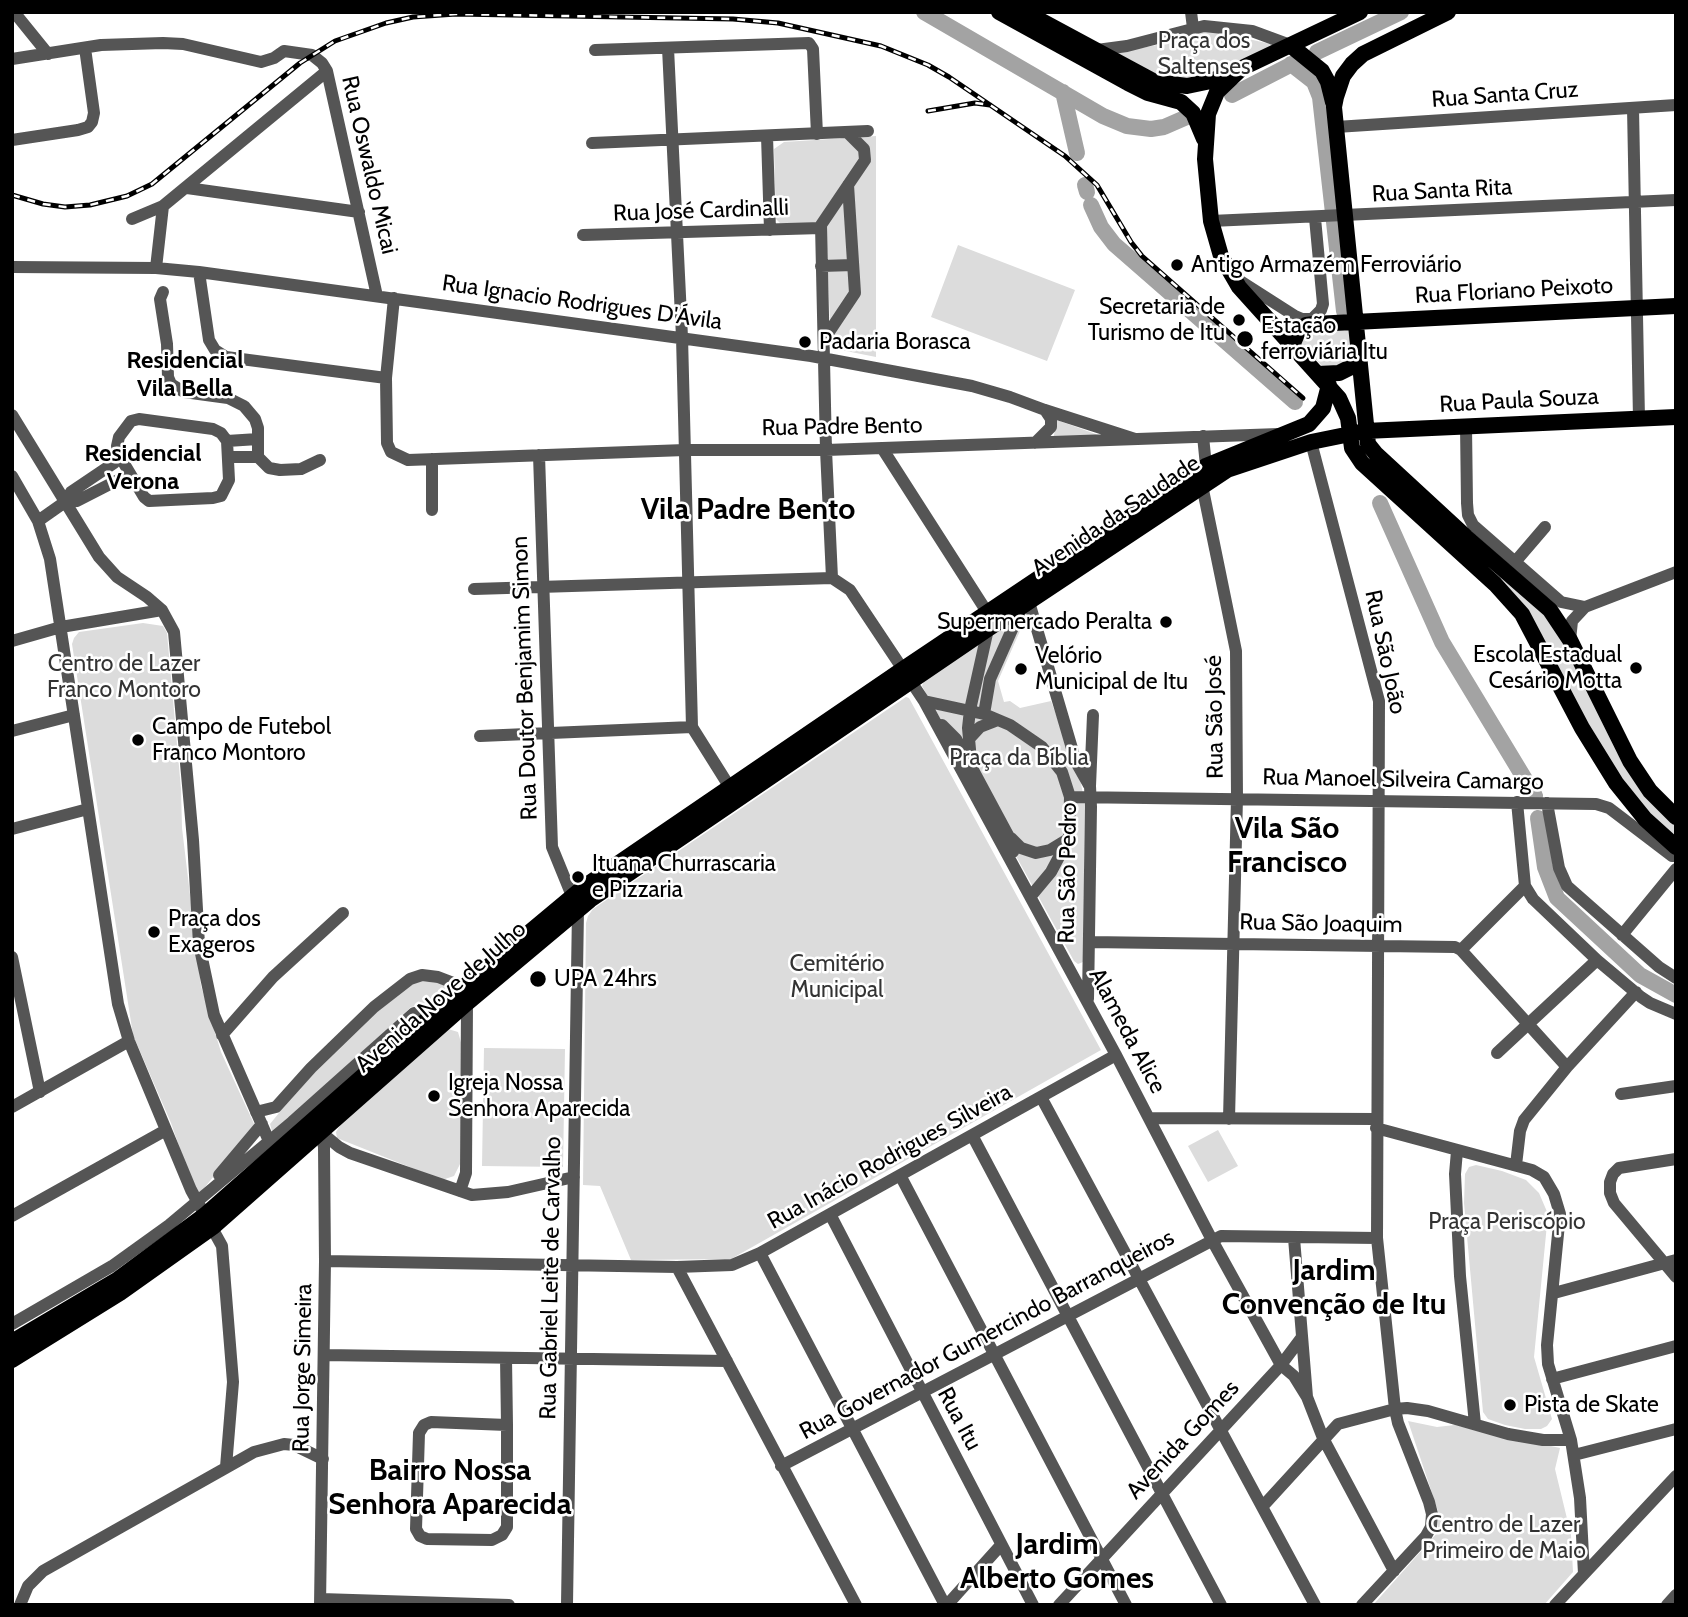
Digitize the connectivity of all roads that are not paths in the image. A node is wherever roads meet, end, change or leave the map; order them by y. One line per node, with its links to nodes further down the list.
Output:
1 (14, 12): 13 (street)
2 (999, 12): 27 (main road)
3 (1025, 12): 12 (main road)
4 (1191, 12): 7 (street)
5 (1360, 12): 8 (main road)
6 (1448, 12): 18 (main road)
7 (1193, 28): 8 (street); 12 (street)
8 (1290, 45): 15 (main road); 18 (main road)
9 (85, 48): 13 (street); 16 (street, Rua Oswaldo Micai); 26 (street)
10 (668, 48): 11 (street); 23 (street); 25 (street)
11 (595, 50)
12 (1093, 50): 15 (main road)
13 (48, 54): 14 (street)
14 (12, 60)
15 (1242, 68): 27 (main road)
16 (327, 71): 30 (street); 34 (street, Rua Oswaldo Micai)
17 (1676, 105): 19 (street, Rua Santa Cruz)
18 (1334, 107): 20 (main road)
19 (1633, 108): 20 (street, Rua Santa Cruz); 32 (street)
20 (1336, 127): 35 (main road)
21 (868, 131): 22 (street)
22 (847, 132): 23 (street); 29 (street)
23 (817, 134): 24 (street)
24 (767, 136): 25 (street); 40 (street)
25 (673, 139): 28 (street); 41 (street)
26 (12, 141)
27 (1205, 142): 38 (main road)
28 (592, 143)
29 (848, 185): 39 (street); 43 (street)
30 (187, 188): 33 (street); 34 (street)
31 (1676, 201): 32 (street, Rua Santa Rita)
32 (1634, 202): 35 (street, Rua Santa Rita); 53 (street)
33 (163, 206): 37 (street); 46 (street)
34 (359, 212): 50 (street, Rua Oswaldo Micai)
35 (1343, 217): 36 (street, Rua Santa Rita); 55 (main road)
36 (1319, 218): 38 (street, Rua Santa Rita); 54 (street)
37 (132, 219)
38 (1211, 221): 48 (main road)
39 (821, 228): 40 (street, Rua José Cardinalli); 44 (street)
40 (770, 230): 41 (street, Rua José Cardinalli)
41 (677, 233): 42 (street, Rua José Cardinalli); 56 (street)
42 (583, 235)
43 (853, 265): 44 (street); 57 (street)
44 (821, 266): 57 (street)
45 (12, 267): 46 (street, Rua Ignacio Rodrigues D'Ávila)
46 (156, 268): 47 (street, Rua Ignacio Rodrigues D'Ávila)
47 (199, 272): 50 (street, Rua Ignacio Rodrigues D'Ávila); 61 (street)
48 (1230, 275): 54 (street); 58 (main road)
49 (163, 292): 71 (street)
50 (377, 296): 51 (street, Rua Ignacio Rodrigues D'Ávila)
51 (394, 298): 56 (street, Rua Ignacio Rodrigues D'Ávila); 61 (street)
52 (1676, 306): 53 (main road, Rua Floriano Peixoto)
53 (1637, 308): 55 (main road, Rua Floriano Peixoto); 66 (street)
54 (1309, 322): 55 (main road, Rua Floriano Peixoto); 58 (main road)
55 (1355, 322): 60 (main road)
56 (682, 337): 59 (street, Rua Ignacio Rodrigues D'Ávila); 77 (street)
57 (825, 339): 59 (street)
58 (1292, 346): 62 (main road)
59 (825, 358): 63 (street, Rua Ignacio Rodrigues D'Ávila); 78 (street)
60 (1359, 363): 62 (main road); 68 (main road)
61 (386, 378): 83 (street, Rua Padre Bento)
62 (1323, 380): 68 (main road); 69 (main road, Avenida da Saudade)
63 (1045, 410): 72 (street, Rua Ignacio Rodrigues D'Ávila); 75 (street)
64 (12, 415): 89 (street)
65 (1676, 417): 66 (main road, Rua Paula Souza)
66 (1639, 419): 67 (main road, Rua Paula Souza)
67 (1466, 426): 68 (main road, Rua Paula Souza); 93 (street)
68 (1357, 432): 74 (main road, Avenida da Saudade); 105 (main road); 134 (main road)
69 (1290, 434): 70 (street, Rua Padre Bento); 85 (main road, Avenida da Saudade)
70 (1203, 436): 72 (street, Rua Padre Bento); 85 (street)
71 (258, 439): 73 (street); 82 (street)
72 (1135, 439): 75 (street, Rua Padre Bento)
73 (227, 441): 79 (street); 81 (street)
74 (1311, 442): 88 (main road, Avenida da Saudade); 126 (street, Rua São João)
75 (1034, 443): 76 (street, Rua Padre Bento)
76 (882, 449): 78 (street, Rua Padre Bento); 102 (street)
77 (685, 450): 78 (street, Rua Padre Bento); 80 (street, Rua Padre Bento); 96 (street)
78 (826, 450): 95 (street)
79 (120, 455): 87 (street); 89 (street)
80 (538, 455): 83 (street, Rua Padre Bento); 97 (street, Rua Doutor Benjamim Simon)
81 (228, 457): 82 (street); 87 (street)
82 (258, 457): 84 (street)
83 (432, 459): 90 (street)
84 (320, 460)
85 (1206, 466): 88 (street); 99 (main road, Avenida da Saudade)
86 (12, 476): 91 (street)
87 (134, 481): 89 (street)
88 (1202, 485): 99 (main road, Avenida da Saudade); 125 (street, Rua São José)
89 (65, 502): 91 (street); 101 (street)
90 (432, 510)
91 (38, 521): 103 (street)
92 (1545, 527): 93 (street)
93 (1515, 562): 100 (street)
94 (1676, 572): 100 (street)
95 (832, 578): 96 (street); 109 (street, Alameda Alice)
96 (688, 583): 97 (street); 116 (street)
97 (543, 587): 98 (street); 118 (street, Rua Doutor Benjamim Simon)
98 (474, 589)
99 (1023, 600): 102 (main road, Avenida da Saudade); 104 (main road); 108 (street); 123 (street, Rua São Pedro)
100 (1585, 607): 105 (street)
101 (162, 610): 103 (street); 156 (street)
102 (987, 612): 109 (main road, Avenida da Saudade)
103 (61, 627): 106 (street); 113 (street)
104 (988, 629): 107 (street); 109 (main road)
105 (1570, 640): 130 (main road)
106 (12, 641)
107 (983, 652): 108 (street); 111 (street)
108 (997, 660): 112 (street)
109 (907, 675): 110 (street, Alameda Alice); 122 (main road, Avenida Nove de Julho); 140 (main road, Avenida Nove de Julho)
110 (927, 707): 111 (street); 121 (street); 136 (street, Alameda Alice)
111 (970, 710): 112 (street); 120 (street)
112 (984, 714): 115 (street)
113 (74, 715): 117 (street); 129 (street)
114 (1093, 715): 123 (street, Rua São Pedro)
115 (999, 720): 120 (street); 124 (street)
116 (692, 727): 118 (street); 122 (street)
117 (12, 731)
118 (548, 733): 119 (street); 140 (street, Rua Doutor Benjamim Simon)
119 (480, 736)
120 (968, 739): 121 (street)
121 (973, 770): 132 (street)
122 (730, 786): 140 (main road, Avenida Nove de Julho)
123 (1090, 791): 124 (street, Rua Manoel Silveira Camargo); 125 (street, Rua Manoel Silveira Camargo); 143 (street, Rua São Pedro)
124 (1070, 797): 133 (street)
125 (1237, 798): 126 (street, Rua Manoel Silveira Camargo); 144 (street, Rua São José)
126 (1380, 799): 127 (street, Rua Manoel Silveira Camargo); 145 (street, Rua São João)
127 (1517, 802): 128 (street, Rua Manoel Silveira Camargo); 138 (street)
128 (1548, 803): 135 (street, Rua Manoel Silveira Camargo); 142 (street)
129 (88, 809): 131 (street); 157 (street)
130 (1676, 817)
131 (12, 829)
132 (1008, 835): 133 (street); 136 (street)
133 (1069, 838): 139 (street)
134 (1676, 848)
135 (1676, 856)
136 (1015, 866): 139 (street, Alameda Alice)
137 (1676, 869): 142 (street)
138 (1525, 886): 146 (street); 148 (street)
139 (1031, 896): 153 (street, Alameda Alice)
140 (575, 903): 150 (main road, Avenida Nove de Julho); 152 (main road, Avenida Nove de Julho); 178 (street, Rua Gabriel Leite de Carvalho)
141 (343, 913): 156 (street)
142 (1622, 936): 149 (street)
143 (1089, 942): 144 (street, Rua São Joaquim); 153 (street, Rua São Pedro)
144 (1233, 944): 145 (street, Rua São Joaquim); 168 (street, Rua São José)
145 (1378, 946): 146 (street, Rua São Joaquim); 169 (street, Rua São João)
146 (1461, 950): 155 (street)
147 (12, 957): 162 (street)
148 (1597, 960): 151 (street); 155 (street)
149 (1676, 978)
150 (464, 987): 166 (street); 170 (main road, Avenida Nove de Julho)
151 (1636, 992): 154 (street); 160 (street)
152 (467, 1003): 170 (main road, Avenida Nove de Julho); 179 (street)
153 (1088, 1003): 159 (street, Alameda Alice)
154 (1676, 1014)
155 (1528, 1024): 158 (street); 160 (street)
156 (222, 1035): 166 (street)
157 (129, 1041): 162 (street); 171 (street)
158 (1497, 1053)
159 (1116, 1055): 164 (street, Rua Inácio Rodrigues Silveira); 167 (street, Alameda Alice)
160 (1567, 1067): 176 (street)
161 (1676, 1086): 163 (street)
162 (40, 1092): 165 (street)
163 (1620, 1094)
164 (1041, 1097): 172 (street, Rua Inácio Rodrigues Silveira); 192 (street)
165 (12, 1108)
166 (259, 1118): 173 (street); 181 (street)
167 (1149, 1118): 168 (street); 185 (street, Alameda Alice)
168 (1229, 1119): 169 (street)
169 (1376, 1123): 174 (street); 184 (street, Rua São João)
170 (310, 1124): 173 (street); 179 (street); 181 (main road, Avenida Nove de Julho); 187 (street, Rua Jorge Simeira)
171 (166, 1130): 181 (street); 182 (street)
172 (972, 1135): 177 (street, Rua Inácio Rodrigues Silveira); 194 (street)
173 (270, 1140): 181 (street)
174 (1457, 1151): 176 (street); 212 (street)
175 (1676, 1159): 188 (street)
176 (1516, 1165): 193 (street)
177 (900, 1175): 180 (street, Rua Inácio Rodrigues Silveira); 200 (street)
178 (574, 1177): 179 (street); 189 (street, Rua Gabriel Leite de Carvalho)
179 (460, 1191)
180 (830, 1214): 186 (street, Rua Inácio Rodrigues Silveira); 207 (street, Rua Itu)
181 (205, 1215): 195 (street); 196 (main road, Avenida Nove de Julho); 203 (main road, Avenida Nove de Julho); 222 (street)
182 (12, 1216)
183 (1294, 1238): 184 (street); 185 (street); 197 (street)
184 (1377, 1238): 209 (street, Rua São João)
185 (1212, 1240): 192 (street, Rua Governador Gumercindo Barranqueiros); 205 (street, Alameda Alice)
186 (761, 1253): 190 (street, Rua Inácio Rodrigues Silveira); 214 (street)
187 (325, 1261): 189 (street, Rua Inácio Rodrigues Silveira); 199 (street, Rua Jorge Simeira)
188 (1670, 1261): 191 (street); 193 (street)
189 (572, 1265): 190 (street, Rua Inácio Rodrigues Silveira); 202 (street, Rua Gabriel Leite de Carvalho)
190 (677, 1267): 204 (street)
191 (1676, 1277)
192 (1138, 1279): 194 (street, Rua Governador Gumercindo Barranqueiros); 216 (street)
193 (1553, 1293): 206 (street)
194 (1066, 1316): 200 (street, Rua Governador Gumercindo Barranqueiros); 224 (street)
195 (12, 1324)
196 (12, 1342)
197 (1302, 1342): 205 (street, Avenida Gomes); 208 (street)
198 (1676, 1346): 206 (street)
199 (324, 1355): 201 (street); 220 (street, Rua Jorge Simeira)
200 (995, 1355): 207 (street, Rua Governador Gumercindo Barranqueiros); 227 (street)
201 (506, 1358): 202 (street); 213 (street)
202 (571, 1359): 204 (street); 236 (street, Rua Gabriel Leite de Carvalho)
203 (12, 1360)
204 (727, 1362): 221 (street)
205 (1281, 1365): 208 (street, Alameda Alice); 216 (street, Avenida Gomes)
206 (1552, 1379): 218 (street)
207 (922, 1393): 214 (street, Rua Governador Gumercindo Barranqueiros); 226 (street, Rua Itu)
208 (1307, 1397): 210 (street)
209 (1395, 1409): 211 (street); 212 (street); 228 (street, Rua São João)
210 (1315, 1417): 211 (street); 217 (street)
211 (1342, 1422): 217 (street)
212 (1475, 1424): 218 (street)
213 (507, 1425): 213 (street)
214 (853, 1429): 221 (street, Rua Governador Gumercindo Barranqueiros); 238 (street)
215 (1676, 1429): 219 (street)
216 (1221, 1430): 224 (street, Avenida Gomes); 225 (street)
217 (1323, 1438): 225 (street); 228 (street)
218 (1571, 1440): 219 (street)
219 (1574, 1455): 229 (street)
220 (323, 1460): 222 (street); 231 (street, Rua Jorge Simeira)
221 (781, 1466): 237 (street)
222 (226, 1467): 234 (street)
223 (1676, 1476): 229 (street)
224 (1162, 1494): 227 (street, Avenida Gomes); 242 (street)
225 (1263, 1506): 243 (street)
226 (1002, 1545): 238 (street); 239 (street, Rua Itu)
227 (1101, 1559): 240 (street, Avenida Gomes); 241 (street)
228 (1394, 1571): 244 (street)
229 (1584, 1574): 233 (street)
230 (1676, 1595): 245 (street)
231 (321, 1602): 232 (street)
232 (394, 1603): 235 (street)
233 (1562, 1603)
234 (20, 1605)
235 (509, 1605)
236 (567, 1605)
237 (856, 1605)
238 (946, 1605)
239 (1033, 1605)
240 (1059, 1605)
241 (1126, 1605)
242 (1221, 1605)
243 (1315, 1605)
244 (1362, 1605)
245 (1667, 1605)

